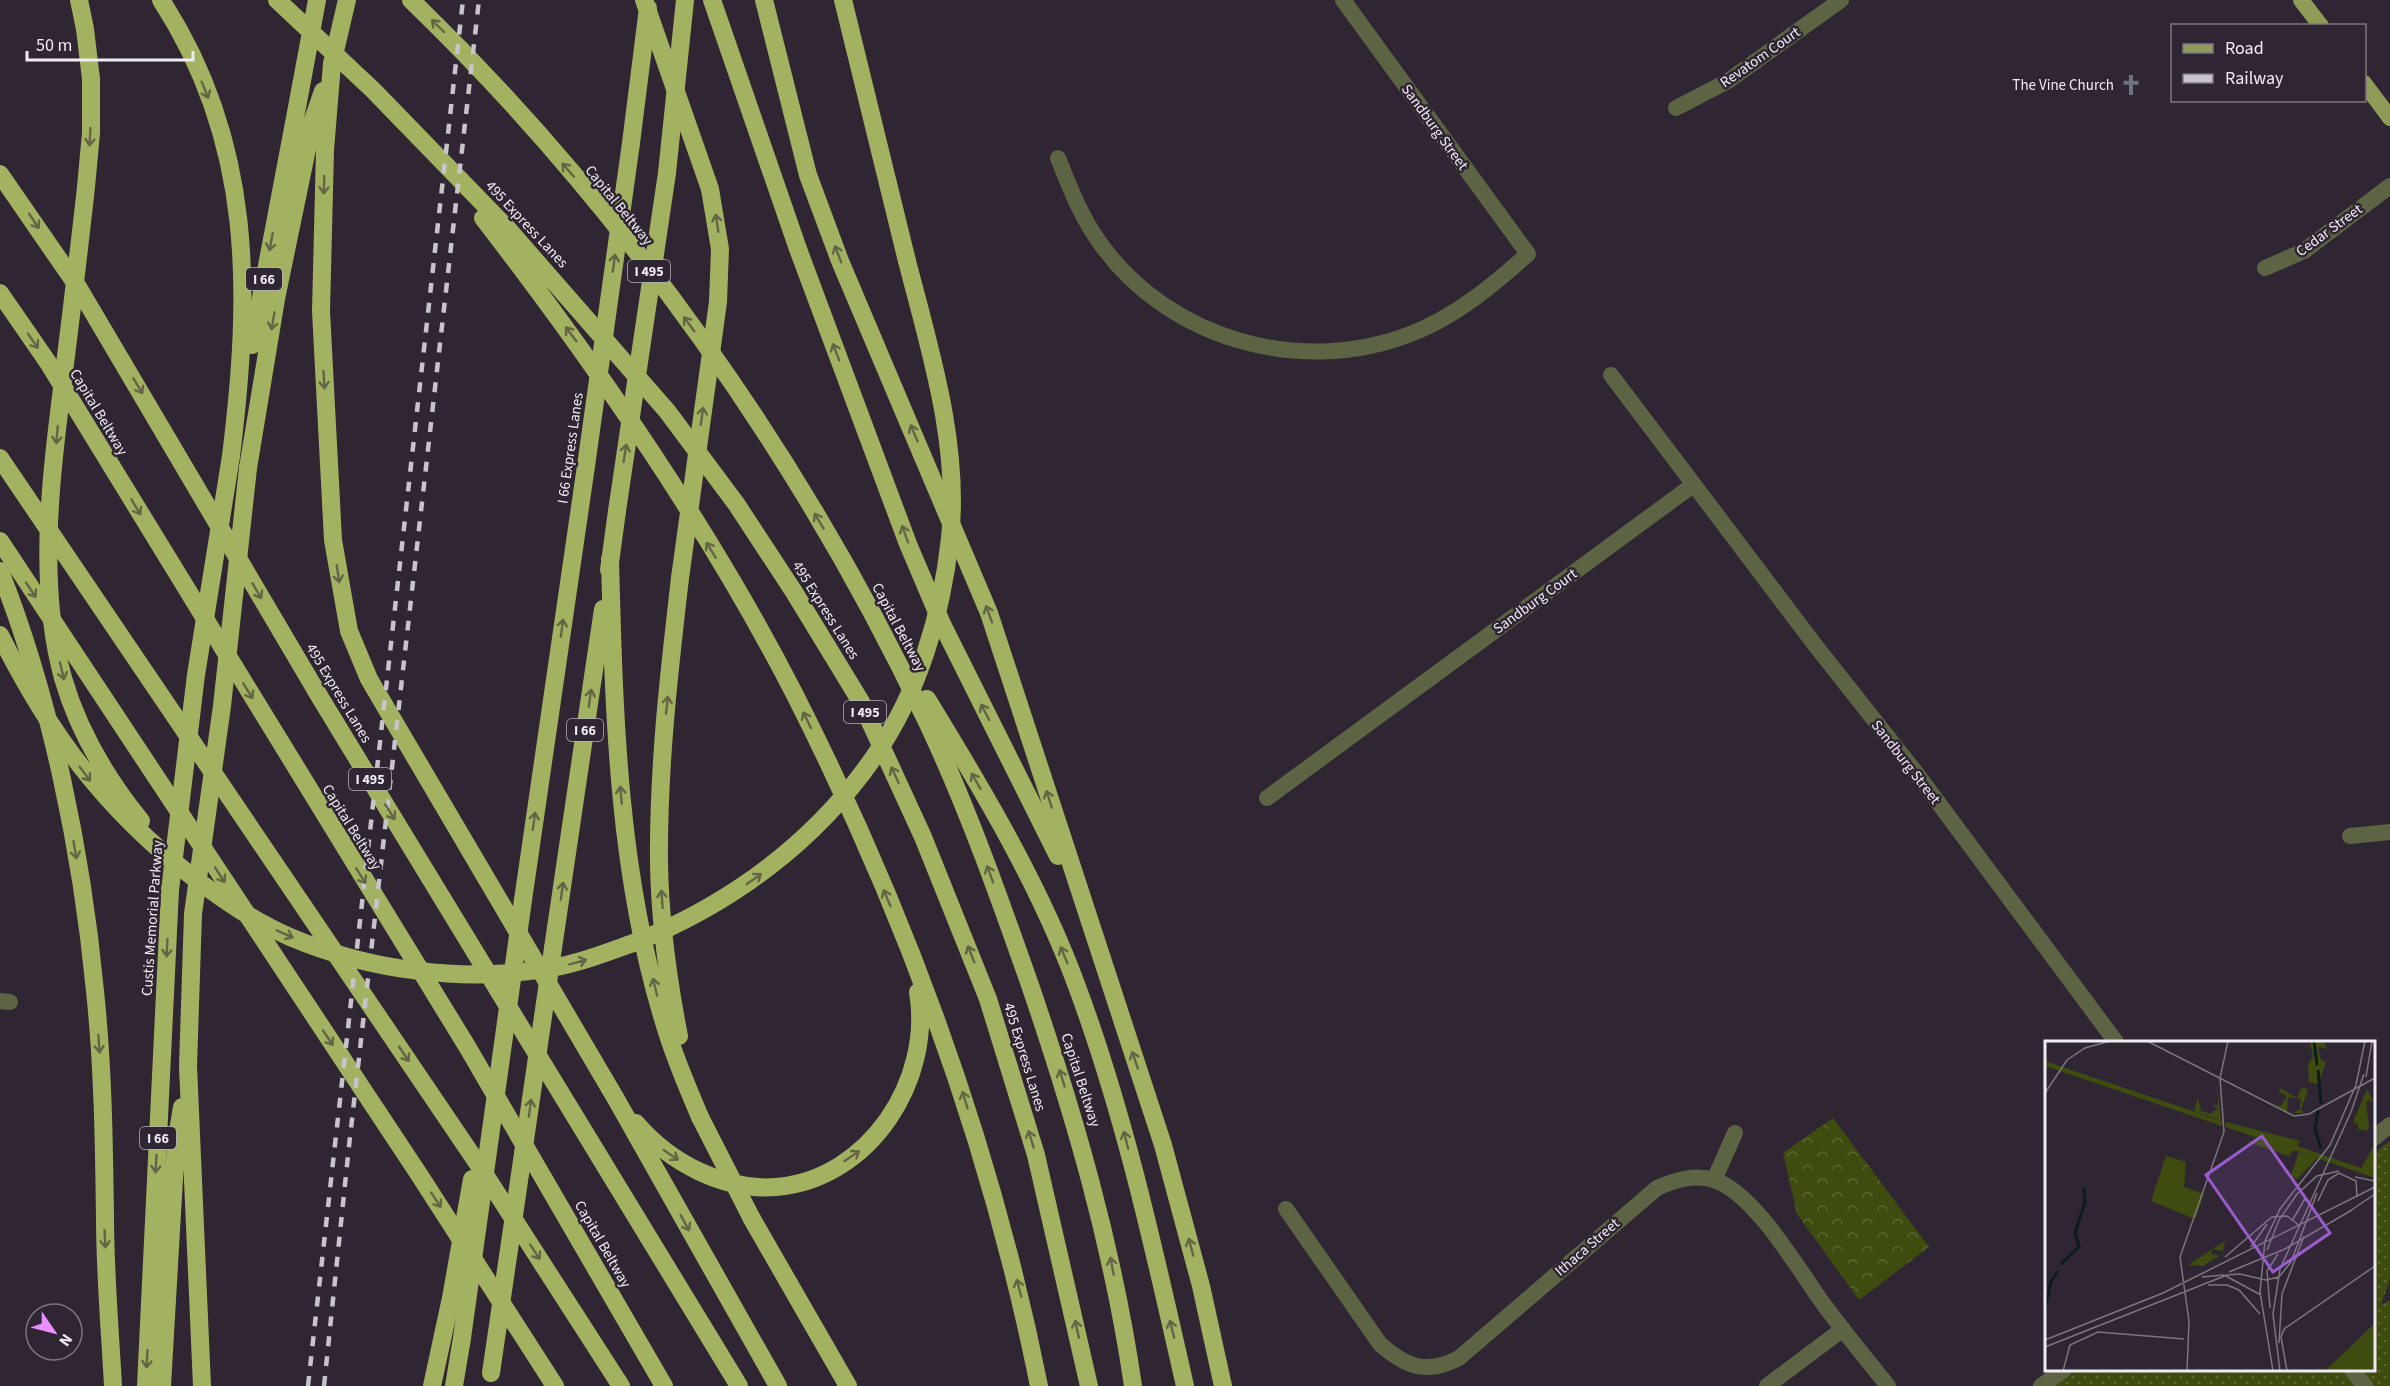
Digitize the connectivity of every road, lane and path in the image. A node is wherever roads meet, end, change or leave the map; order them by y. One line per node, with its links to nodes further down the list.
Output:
1 (79, 0): 39 (highway, one-way to 39, bridge)
2 (161, 0): 28 (highway, one-way to 28)
3 (277, 0): 21 (highway, 495 Express Lanes / I 495)
4 (317, 0): 28 (highway, I 66, one-way to 28, bridge)
5 (347, 0): 20 (highway, bridge)
6 (411, 0): 34 (highway, Capital Beltway / I 495, one-way to 6)
7 (644, 0): 46 (highway, one-way to 7, bridge)
8 (649, 0): 40 (highway, I 66 Express Lanes, one-way to 8, bridge)
9 (685, 0): 32 (highway, I 66, one-way to 9, bridge)
10 (712, 0): 41 (highway, one-way to 10)
11 (764, 0): 41 (highway, one-way to 11)
12 (843, 0): 39 (highway, one-way to 12, bridge)
13 (1343, 0): 22 (street, Sandburg Street)
14 (1841, 0): 18 (street, Revatom Court)
15 (2301, 0): 16 (main road)
16 (2319, 24)
17 (2366, 86): 19 (main road)
18 (1676, 108)
19 (2390, 118)
20 (320, 123): 44 (highway, one-way to 44, bridge); 45 (highway, one-way to 45)
21 (431, 149): 42 (highway, one-way to 21); 69 (highway, 495 Express Lanes / I 495, one-way to 21)
22 (1058, 158)
23 (0, 174): 65 (highway, 495 Express Lanes / I 495, one-way to 65)
24 (2390, 186): 25 (street, Cedar Street)
25 (2265, 268)
26 (0, 293): 64 (highway, Capital Beltway, one-way to 64)
27 (1611, 375): 30 (street)
28 (231, 456): 57 (highway, Custis Memorial Parkway / I 66, one-way to 57, bridge)
29 (0, 458): 63 (highway, one-way to 63)
30 (1693, 485): 36 (street, Sandburg Court); 43 (street, Sandburg Street)
31 (0, 541): 62 (highway, one-way to 62)
32 (610, 559): 46 (highway, one-way to 32); 55 (highway, I 66, one-way to 32, bridge)
33 (0, 572): 56 (highway, one-way to 56)
34 (849, 572): 70 (highway, Capital Beltway / I 495, one-way to 34); 71 (highway, one-way to 34)
35 (0, 635): 39 (highway, one-way to 39, bridge)
36 (1267, 798)
37 (2390, 832): 38 (street)
38 (2350, 836)
39 (176, 863)
40 (523, 900): 60 (highway, bridge); 61 (highway, bridge)
41 (1093, 935): 72 (highway, one-way to 41)
42 (909, 952): 45 (highway, one-way to 42); 68 (highway, one-way to 42)
43 (2115, 1041)
44 (188, 1066): 58 (highway); 59 (highway)
45 (615, 1099): 66 (highway, one-way to 66)
46 (697, 1109): 67 (highway, bridge)
47 (2390, 1125): 49 (street)
48 (1735, 1133): 50 (street)
49 (2375, 1136)
50 (1714, 1180): 51 (street, Ithaca Street); 52 (street, Ithaca Street)
51 (1286, 1209)
52 (1843, 1329): 73 (street); 74 (street, Ithaca Street)
53 (2063, 1371): 75 (street)
54 (2353, 1371): 76 (street)
55 (490, 1380)
56 (113, 1386)
57 (146, 1386)
58 (162, 1386)
59 (202, 1386)
60 (432, 1386)
61 (454, 1386)
62 (555, 1386)
63 (621, 1386)
64 (664, 1386)
65 (739, 1386)
66 (778, 1386)
67 (848, 1386)
68 (1039, 1386)
69 (1089, 1386)
70 (1133, 1386)
71 (1185, 1386)
72 (1223, 1386)
73 (1767, 1386)
74 (1888, 1386)
75 (2041, 1386)
76 (2365, 1386)

